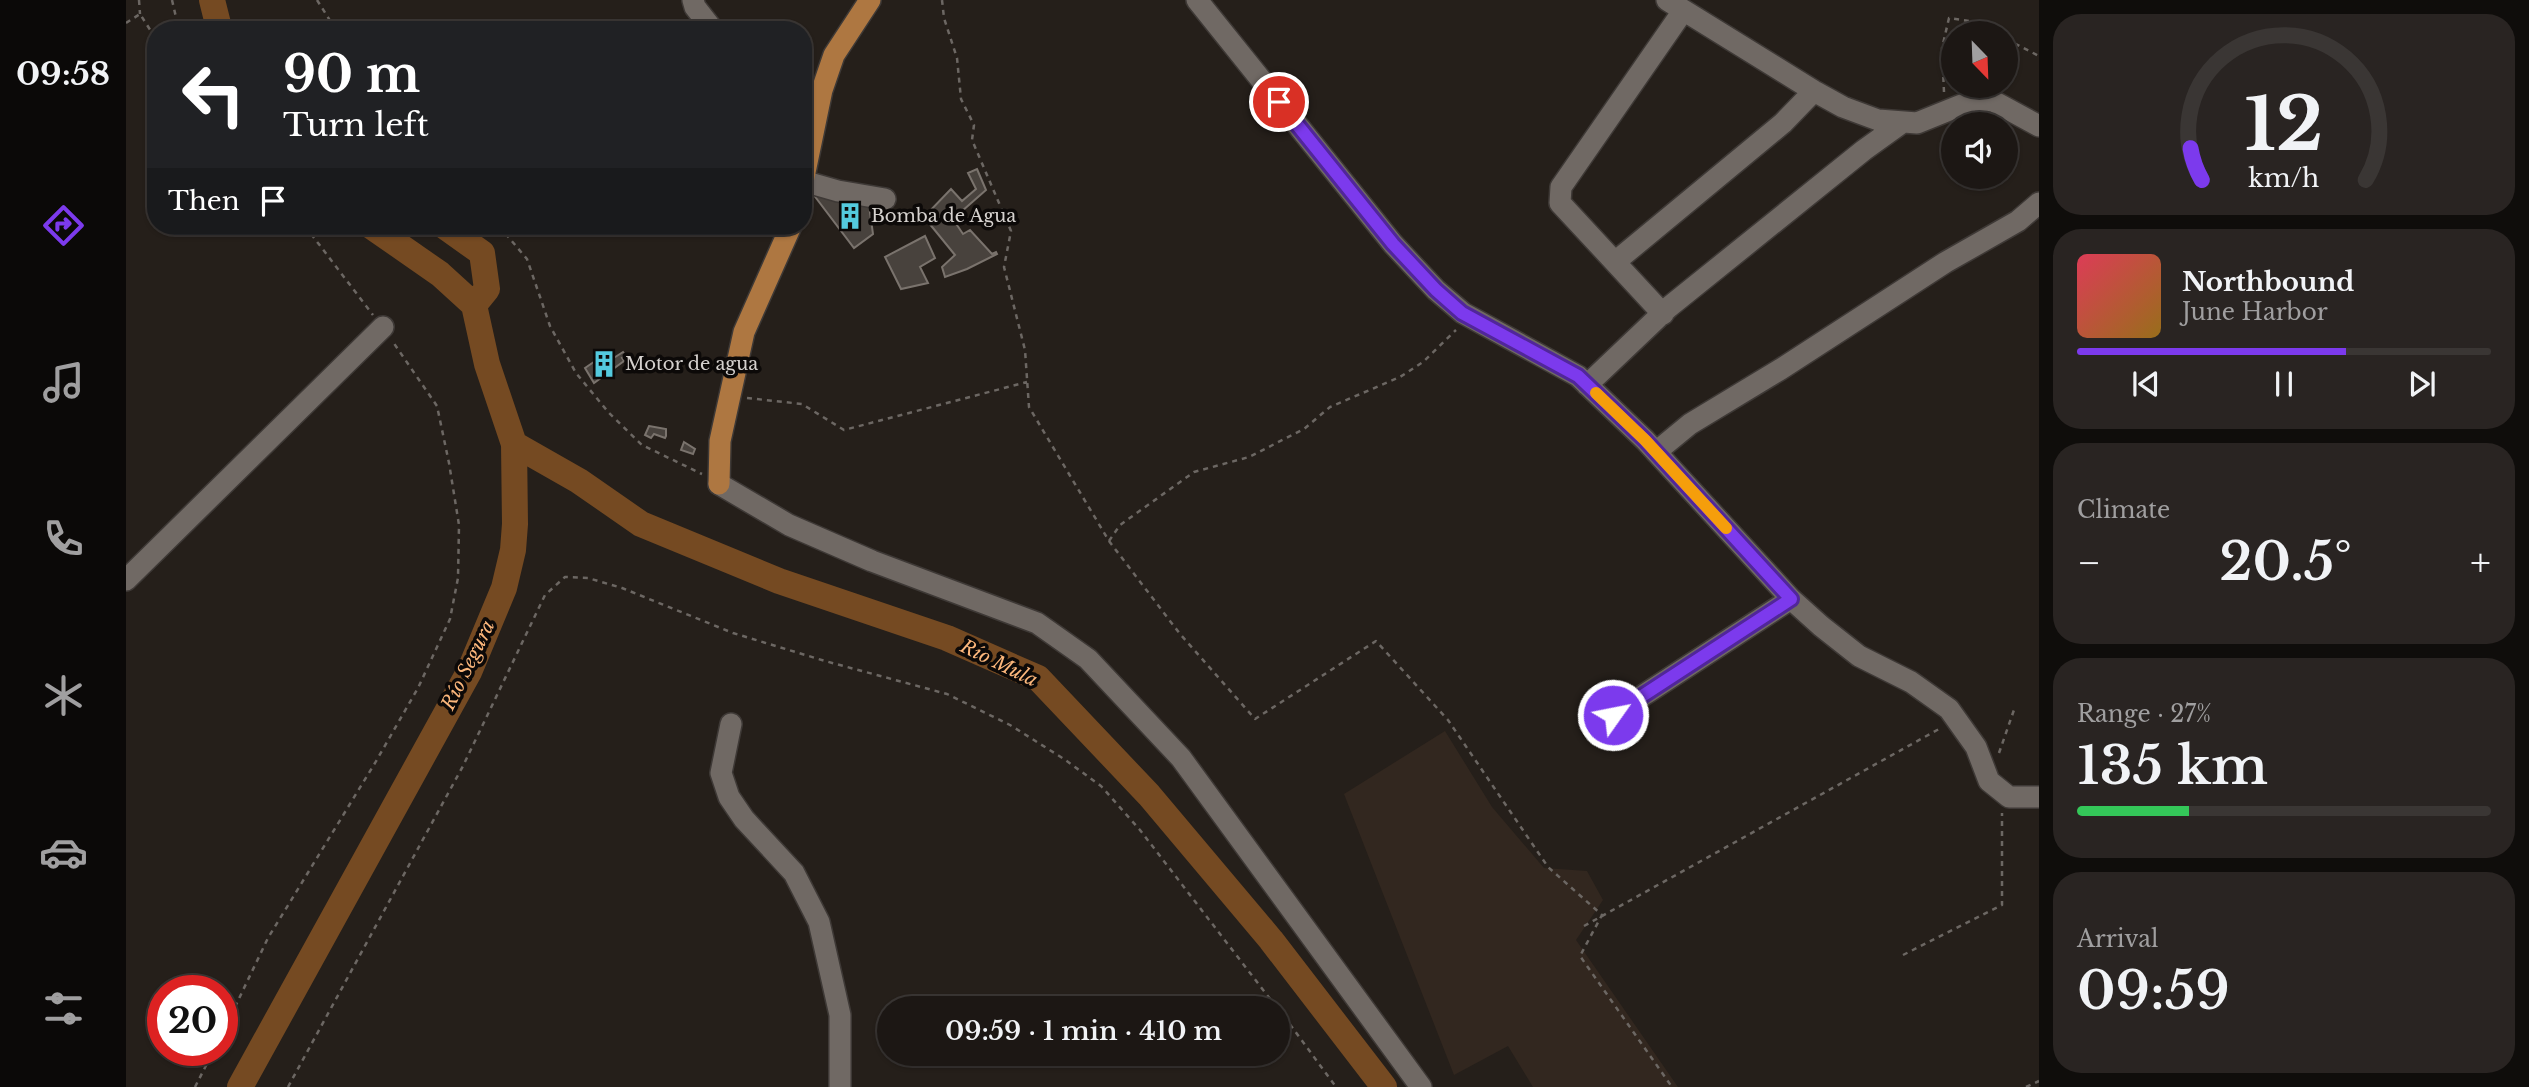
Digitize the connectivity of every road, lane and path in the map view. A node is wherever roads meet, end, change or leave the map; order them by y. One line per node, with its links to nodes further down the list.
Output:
1 (139, 0): 9 (path)
2 (172, 0): 10 (path)
3 (317, 0): 11 (path)
4 (693, 0): 12 (street)
5 (870, 0): 20 (main road)
6 (942, 0): 37 (path)
7 (1197, 0): 35 (street)
8 (1675, 5): 19 (street); 33 (street)
9 (140, 13): 15 (path); 16 (path)
10 (177, 21)
11 (330, 21)
12 (706, 21)
13 (1948, 21): 14 (path)
14 (1971, 21)
15 (126, 23)
16 (147, 24)
17 (2018, 46): 18 (path)
18 (2039, 57)
19 (1814, 91): 25 (street); 33 (street)
20 (812, 112)
21 (1948, 112): 22 (street)
22 (2013, 112)
23 (1941, 115): 25 (street)
24 (2018, 115): 26 (street)
25 (1903, 122): 34 (street)
26 (2039, 126)
27 (812, 184): 28 (street)
28 (885, 199)
29 (2039, 203): 40 (street)
30 (312, 235): 36 (path)
31 (507, 235): 41 (path)
32 (787, 235): 39 (main road)
33 (1615, 262): 34 (street)
34 (1662, 314): 38 (street)
35 (1469, 316): 38 (street); 42 (path)
36 (383, 327): 43 (street); 55 (path)
37 (1027, 382): 39 (path); 42 (path)
38 (1587, 385): 40 (street)
39 (729, 397): 41 (main road)
40 (1656, 452): 44 (street)
41 (719, 484): 62 (street)
42 (1109, 541): 52 (path)
43 (126, 580)
44 (1791, 599): 46 (street); 47 (street)
45 (2015, 707): 49 (path)
46 (1949, 709): 49 (street); 52 (path)
47 (1613, 715)
48 (731, 724): 60 (street)
49 (1989, 781): 50 (street)
50 (2009, 797): 51 (street); 54 (path)
51 (2039, 797)
52 (1602, 915): 53 (path); 63 (path)
53 (1584, 926)
54 (1903, 956)
55 (238, 1001)
56 (1290, 1025): 61 (path)
57 (206, 1066): 59 (path)
58 (2039, 1081): 64 (path)
59 (195, 1087)
60 (840, 1087)
61 (1336, 1087)
62 (1421, 1087)
63 (1672, 1087)
64 (2026, 1087)

